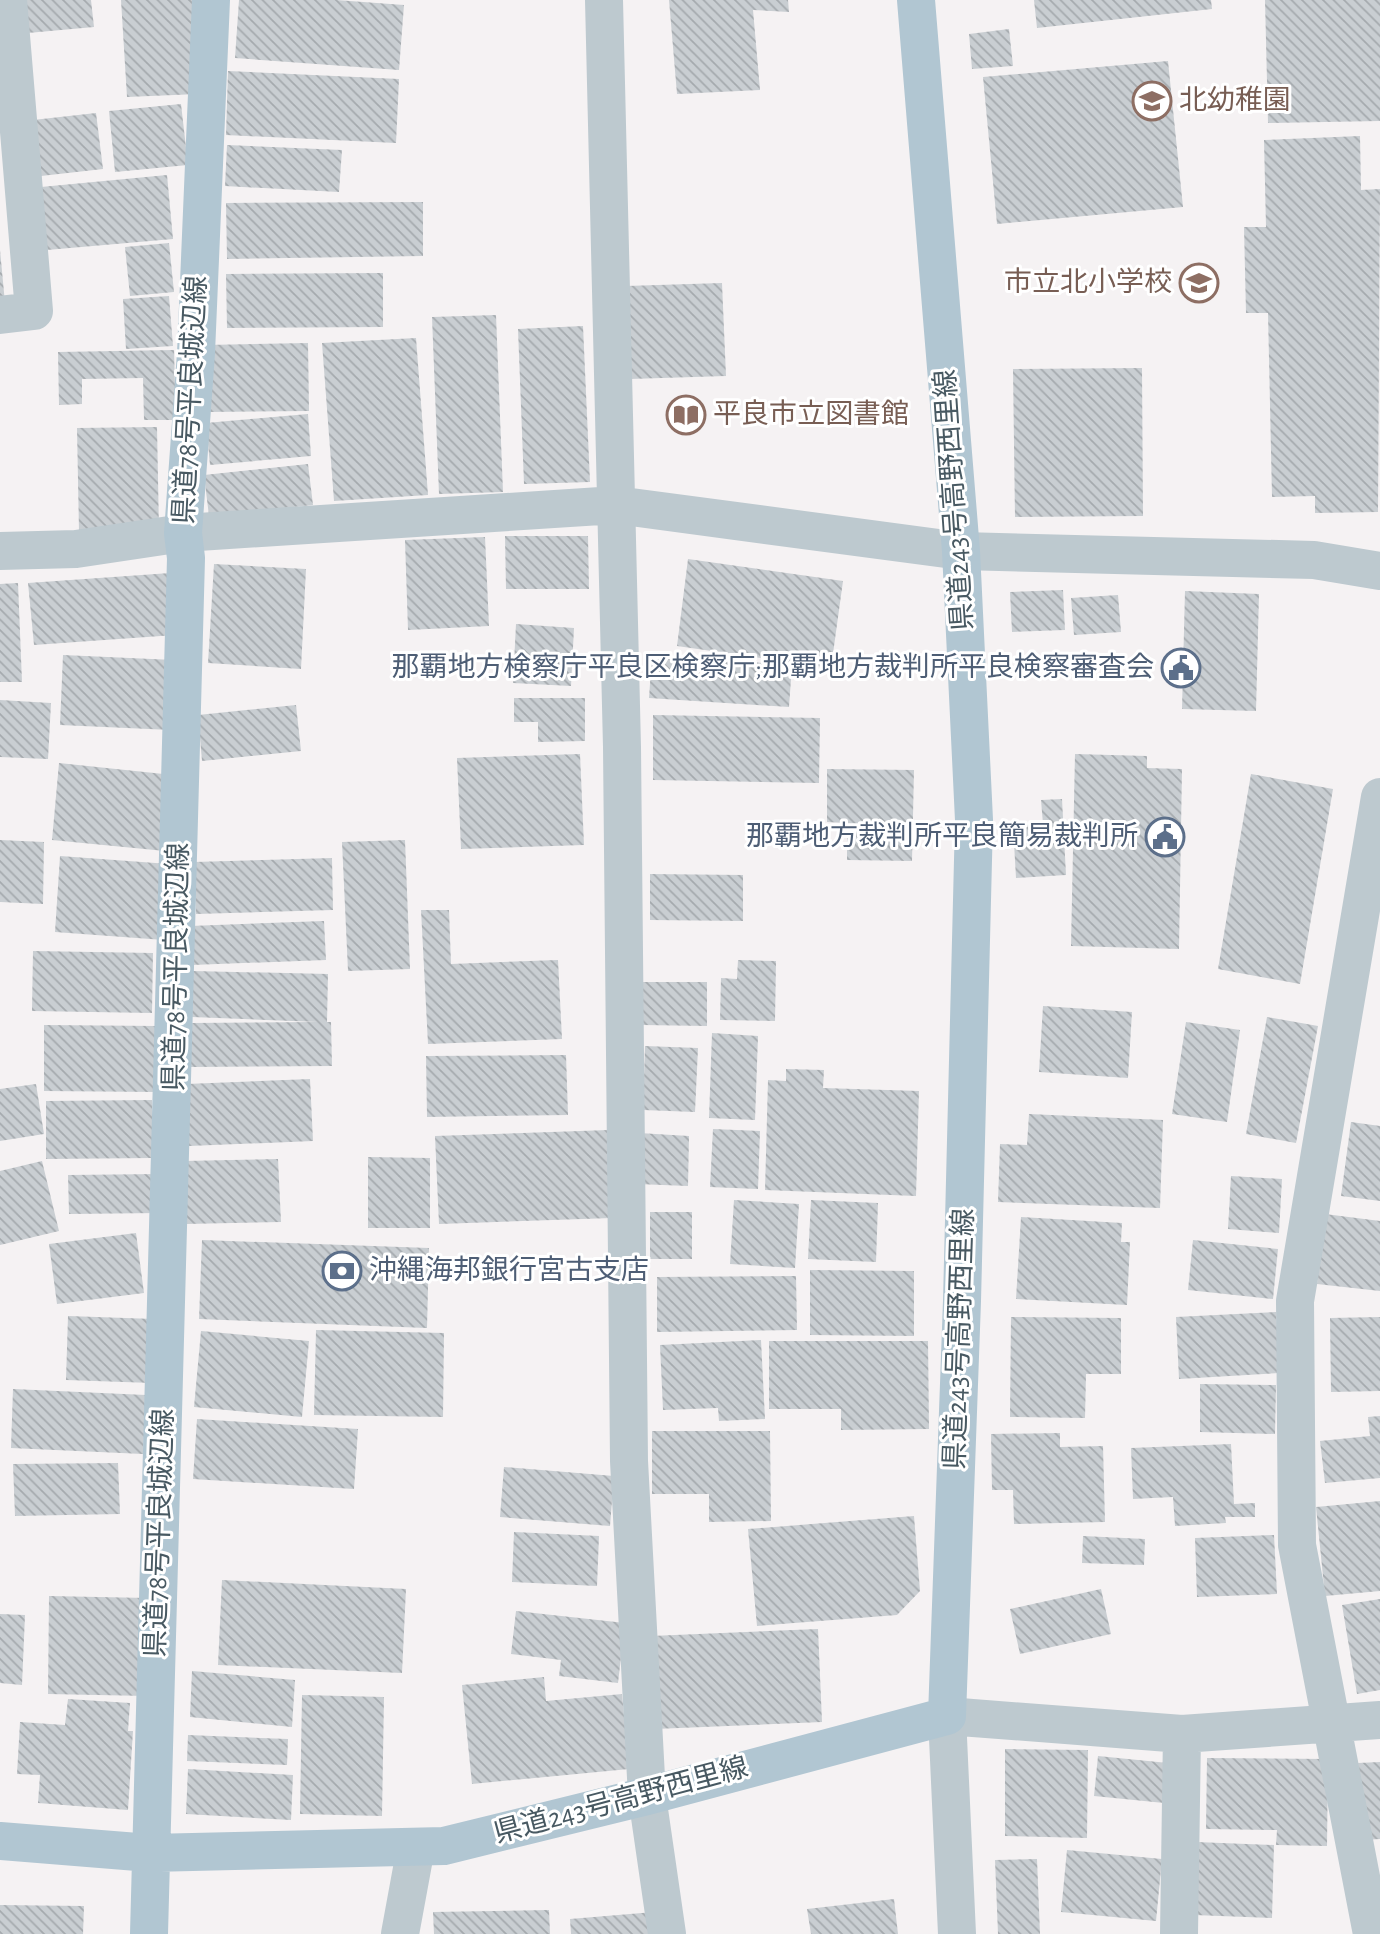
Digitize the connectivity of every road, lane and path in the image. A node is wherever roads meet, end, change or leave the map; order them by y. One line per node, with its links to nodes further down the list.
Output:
1 (8, 0): 5 (street)
2 (211, 0): 7 (main road, 県道78号平良城辺線)
3 (604, 0): 6 (street)
4 (916, 0): 9 (main road, 県道243号高野西里線)
5 (0, 315)
6 (616, 505): 7 (street); 9 (street); 16 (street)
7 (183, 533): 8 (street); 19 (main road, 県道78号平良城辺線)
8 (0, 551)
9 (961, 551): 10 (street); 12 (main road, 県道243号高野西里線)
10 (1380, 570)
11 (1380, 797): 14 (street)
12 (947, 1716): 15 (street); 16 (main road, 県道243号高野西里線); 23 (street)
13 (1380, 1720): 14 (street)
14 (1332, 1724): 15 (street); 25 (street)
15 (1182, 1734): 24 (street)
16 (647, 1796): 18 (main road, 県道243号高野西里線); 22 (street)
17 (0, 1841): 19 (main road, 県道243号高野西里線)
18 (416, 1847): 19 (main road, 県道243号高野西里線); 21 (street)
19 (150, 1853): 20 (main road, 県道78号平良城辺線)
20 (149, 1934)
21 (401, 1934)
22 (667, 1934)
23 (957, 1934)
24 (1179, 1934)
25 (1372, 1934)

